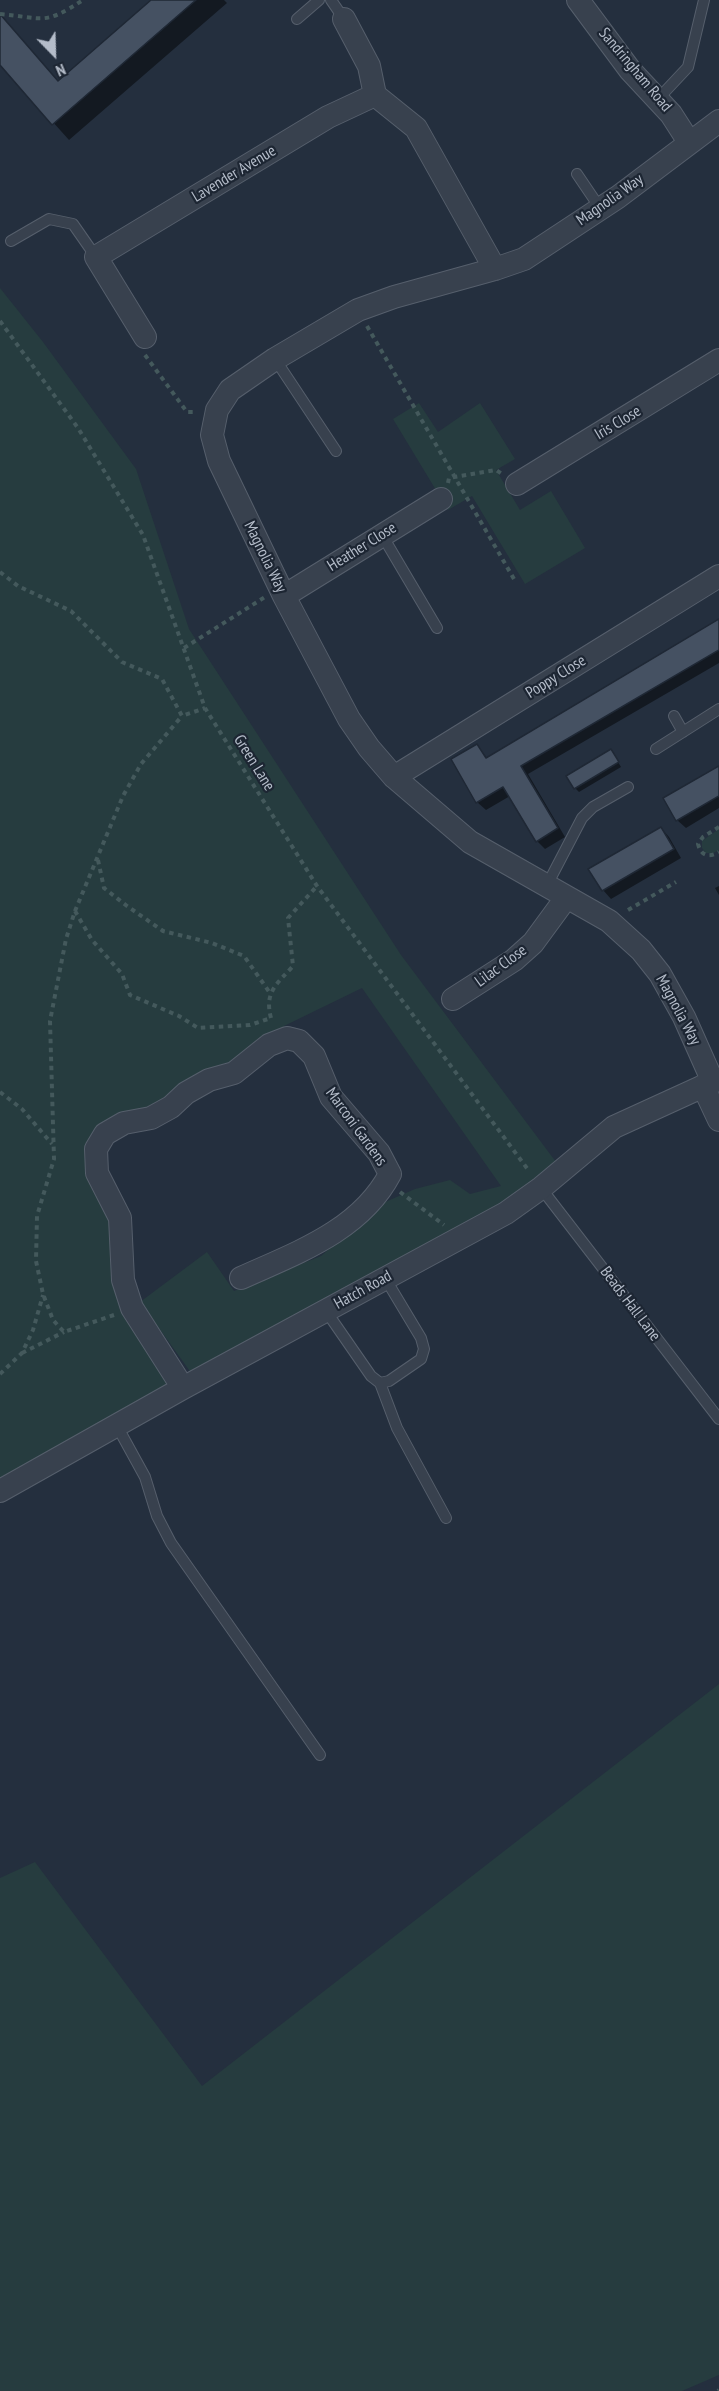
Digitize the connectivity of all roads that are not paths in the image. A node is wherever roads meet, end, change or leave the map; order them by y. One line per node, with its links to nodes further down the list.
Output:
1 (319, 0): 5 (lane)
2 (332, 0): 6 (lane)
3 (579, 0): 8 (street, Sandringham Road)
4 (704, 0): 8 (lane)
5 (297, 18)
6 (344, 19): 7 (street)
7 (375, 95): 14 (street, Lavender Avenue); 15 (street)
8 (657, 100): 10 (street, Sandringham Road)
9 (719, 121): 10 (street, Magnolia Way)
10 (689, 142): 12 (street, Magnolia Way)
11 (577, 174): 12 (lane)
12 (600, 208): 15 (street, Magnolia Way)
13 (11, 241): 14 (lane)
14 (96, 257): 16 (street)
15 (495, 269): 17 (street, Magnolia Way)
16 (145, 337)
17 (275, 359): 19 (lane); 24 (street, Magnolia Way)
18 (716, 370): 20 (street, Iris Close)
19 (336, 451)
20 (517, 484)
21 (441, 499): 22 (street, Heather Close)
22 (382, 535): 24 (street, Heather Close); 25 (lane)
23 (719, 577): 30 (street, Poppy Close)
24 (282, 592): 30 (street, Magnolia Way)
25 (437, 628)
26 (719, 710): 28 (lane)
27 (674, 716): 28 (lane)
28 (683, 732): 29 (lane)
29 (656, 749)
30 (394, 777): 32 (street, Magnolia Way)
31 (628, 787): 32 (lane)
32 (546, 887): 33 (street, Magnolia Way)
33 (566, 898): 34 (street, Lilac Close); 35 (street, Magnolia Way)
34 (453, 999)
35 (712, 1082): 36 (street, Magnolia Way); 37 (street, Hatch Road)
36 (719, 1120)
37 (541, 1188): 39 (street, Hatch Road); 43 (lane, Beads Hall Lane)
38 (241, 1278): 42 (street, Marconi Gardens)
39 (385, 1278): 40 (street, Hatch Road); 41 (lane)
40 (326, 1311): 41 (lane); 42 (street, Hatch Road)
41 (380, 1383): 46 (lane)
42 (183, 1388): 44 (street, Hatch Road)
43 (719, 1419)
44 (117, 1426): 45 (street, Hatch Road); 47 (lane)
45 (0, 1491)
46 (446, 1518)
47 (320, 1755)

